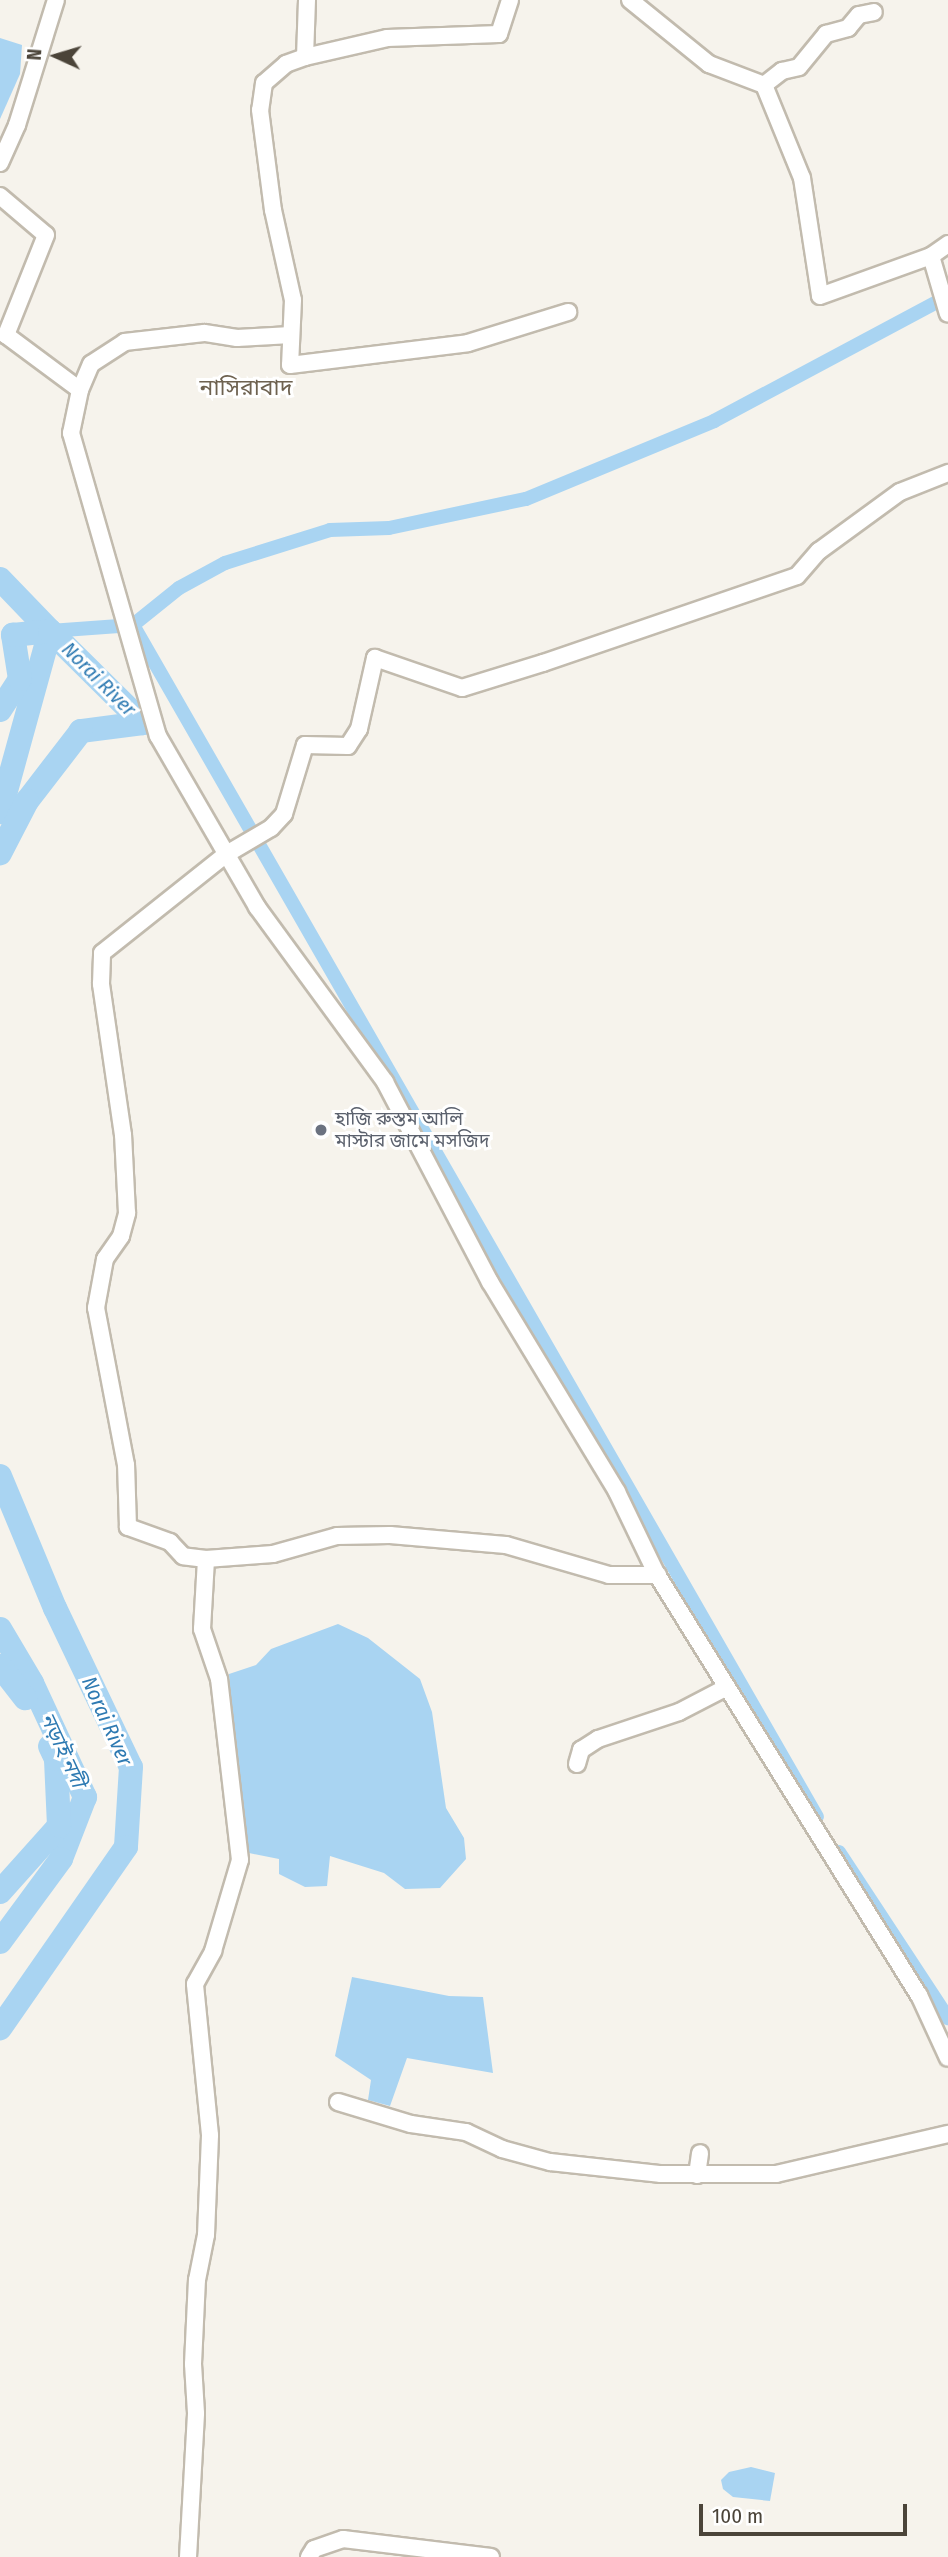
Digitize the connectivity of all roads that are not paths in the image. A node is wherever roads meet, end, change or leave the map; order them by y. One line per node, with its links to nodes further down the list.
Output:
1 (57, 0): 8 (street)
2 (307, 0): 6 (street)
3 (510, 0): 6 (street)
4 (630, 0): 7 (street)
5 (874, 12): 7 (street)
6 (305, 57): 15 (street)
7 (764, 85): 11 (street)
8 (0, 163)
9 (0, 196): 14 (street)
10 (948, 244): 11 (street)
11 (930, 256): 13 (street)
12 (568, 312): 15 (street)
13 (948, 314)
14 (3, 334): 16 (street)
15 (291, 335): 16 (street)
16 (80, 390): 18 (street)
17 (948, 473): 18 (street)
18 (225, 855): 19 (street); 20 (street)
19 (206, 1559): 20 (street); 28 (street)
20 (658, 1576): 21 (street)
21 (727, 1687): 22 (street); 23 (street)
22 (577, 1763)
23 (948, 2058)
24 (338, 2102): 27 (street)
25 (948, 2134): 27 (street)
26 (700, 2153): 27 (street)
27 (697, 2175)
28 (188, 2557)
29 (309, 2557): 30 (street)
30 (491, 2557)

